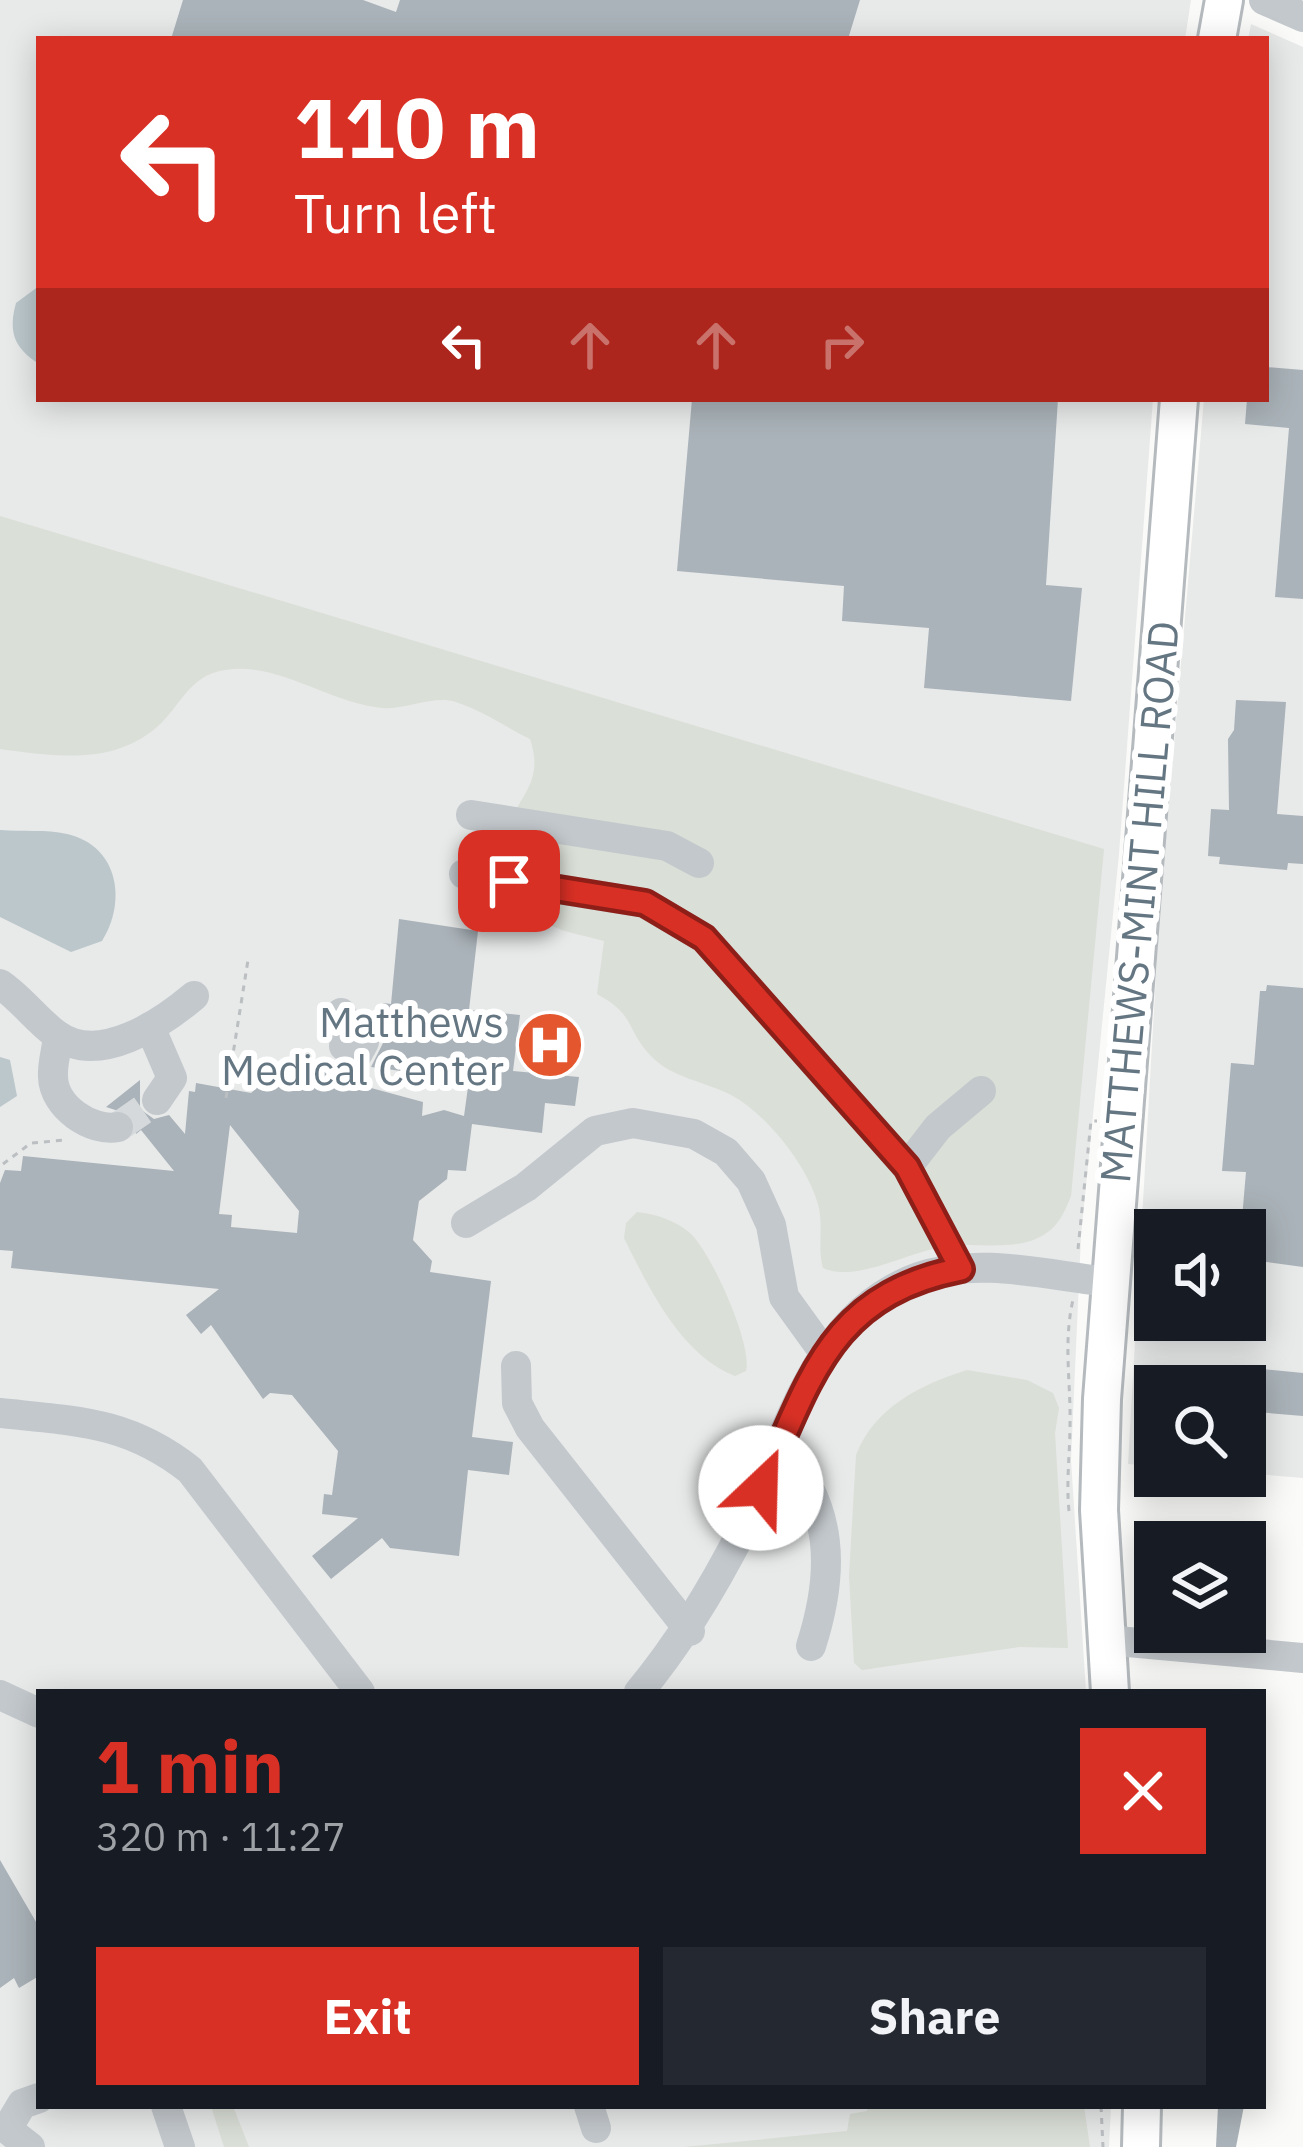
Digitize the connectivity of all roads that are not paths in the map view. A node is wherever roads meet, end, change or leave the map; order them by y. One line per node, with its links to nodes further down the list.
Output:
1 (1224, 0): 4 (main road)
2 (1264, 0): 3 (street)
3 (1303, 17)
4 (1217, 36)
5 (1179, 402): 19 (main road, MATTHEWS-MINT HILL ROAD)
6 (471, 815): 7 (street)
7 (699, 863)
8 (464, 874): 16 (street)
9 (0, 984): 12 (street)
10 (194, 996): 11 (street)
11 (150, 1027): 12 (street); 14 (street)
12 (58, 1036): 15 (street)
13 (981, 1091): 16 (street)
14 (157, 1100)
15 (118, 1127)
16 (907, 1167): 18 (street)
17 (466, 1223): 20 (street)
18 (961, 1269): 19 (street); 20 (street)
19 (1109, 1282): 26 (main road, MATTHEWS-MINT HILL ROAD)
20 (823, 1351): 23 (street)
21 (516, 1366): 24 (street)
22 (0, 1413): 25 (street)
23 (780, 1447): 24 (street); 27 (street)
24 (689, 1631): 31 (street)
25 (320, 1640): 29 (street); 30 (street)
26 (1106, 1640): 28 (street); 32 (main road, MATTHEWS-MINT HILL ROAD)
27 (811, 1646)
28 (1303, 1658)
29 (297, 1663)
30 (358, 1689)
31 (641, 1689)
32 (1110, 1689)
33 (0, 1695): 34 (street)
34 (36, 1712)
35 (36, 2099): 38 (street)
36 (167, 2109): 39 (street)
37 (1142, 2109): 40 (main road)
38 (30, 2147)
39 (180, 2147)
40 (1141, 2147)

